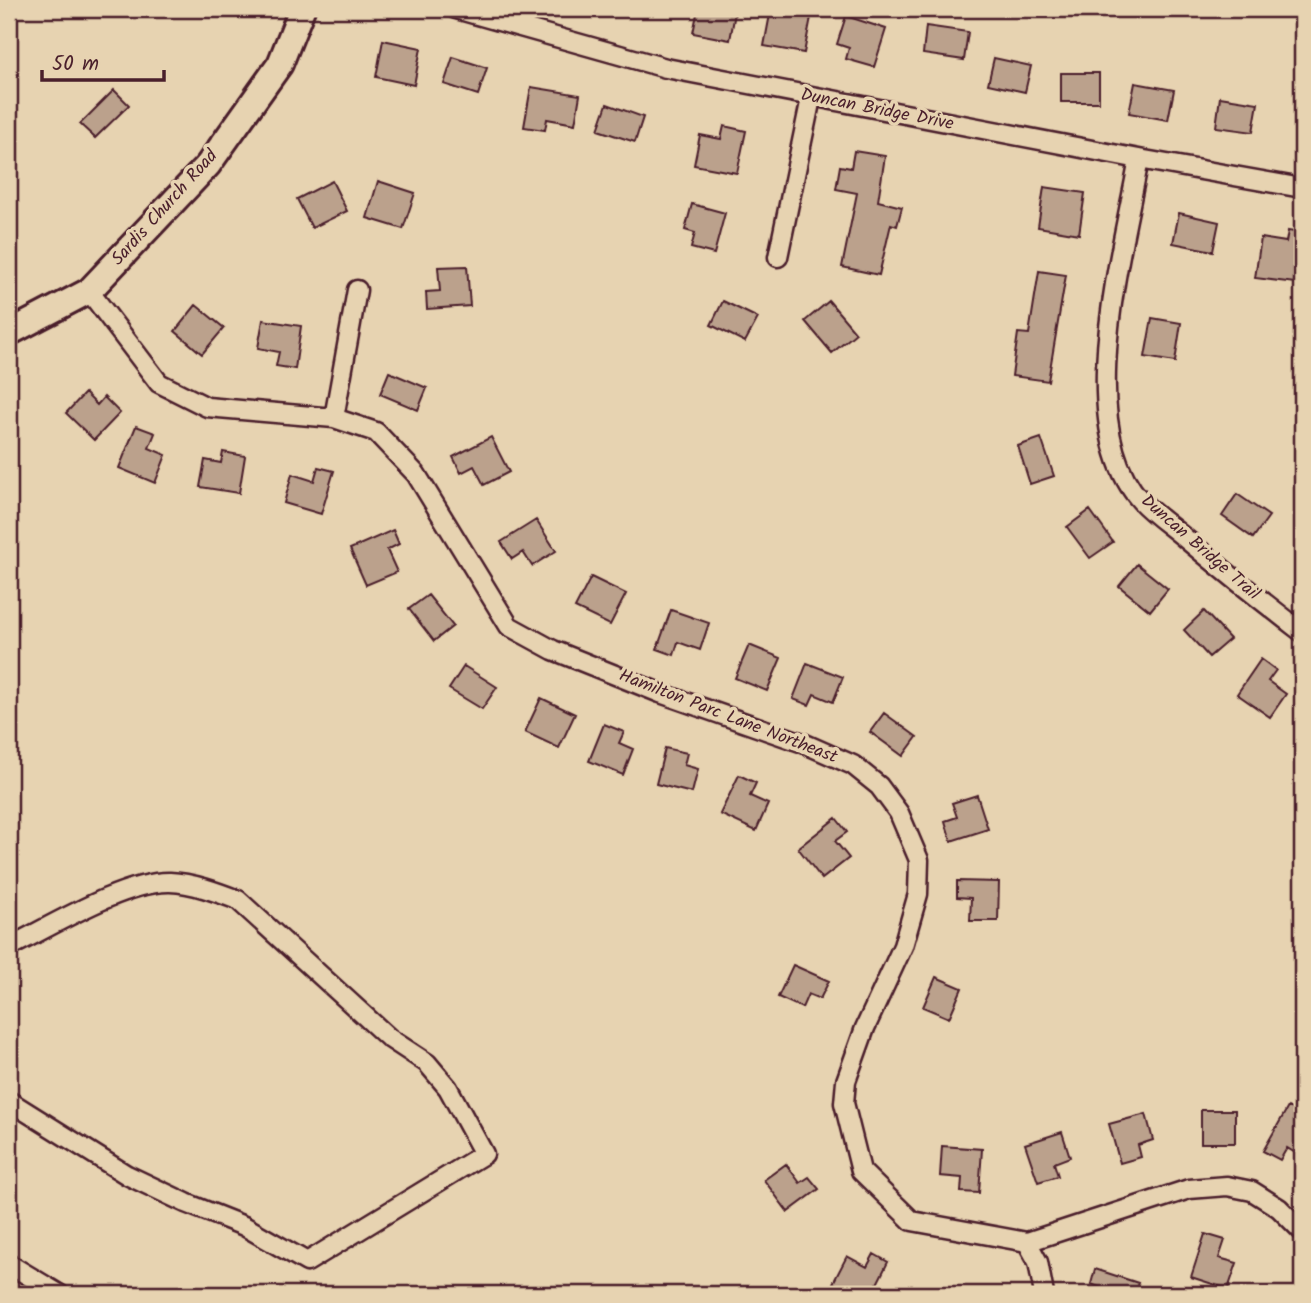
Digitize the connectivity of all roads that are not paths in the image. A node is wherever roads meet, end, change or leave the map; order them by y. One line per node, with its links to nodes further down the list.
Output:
1 (302, 9): 8 (street, Sardis Church Road)
2 (456, 9): 3 (street, Duncan Bridge Drive)
3 (811, 98): 4 (street, Duncan Bridge Drive); 6 (street)
4 (1139, 159): 5 (street, Duncan Bridge Drive); 11 (street, Duncan Bridge Trail)
5 (1302, 188)
6 (778, 257)
7 (357, 290): 10 (street)
8 (89, 291): 9 (street, Sardis Church Road); 10 (street, Hamilton Parc Lane Northeast)
9 (9, 333)
10 (334, 418): 15 (street, Hamilton Parc Lane Northeast)
11 (1302, 632)
12 (9, 947): 13 (street)
13 (9, 1101)
14 (1302, 1231): 15 (street, Hamilton Parc Lane Northeast)
15 (1027, 1242): 18 (street)
16 (9, 1264): 17 (street)
17 (59, 1294)
18 (1044, 1294)

